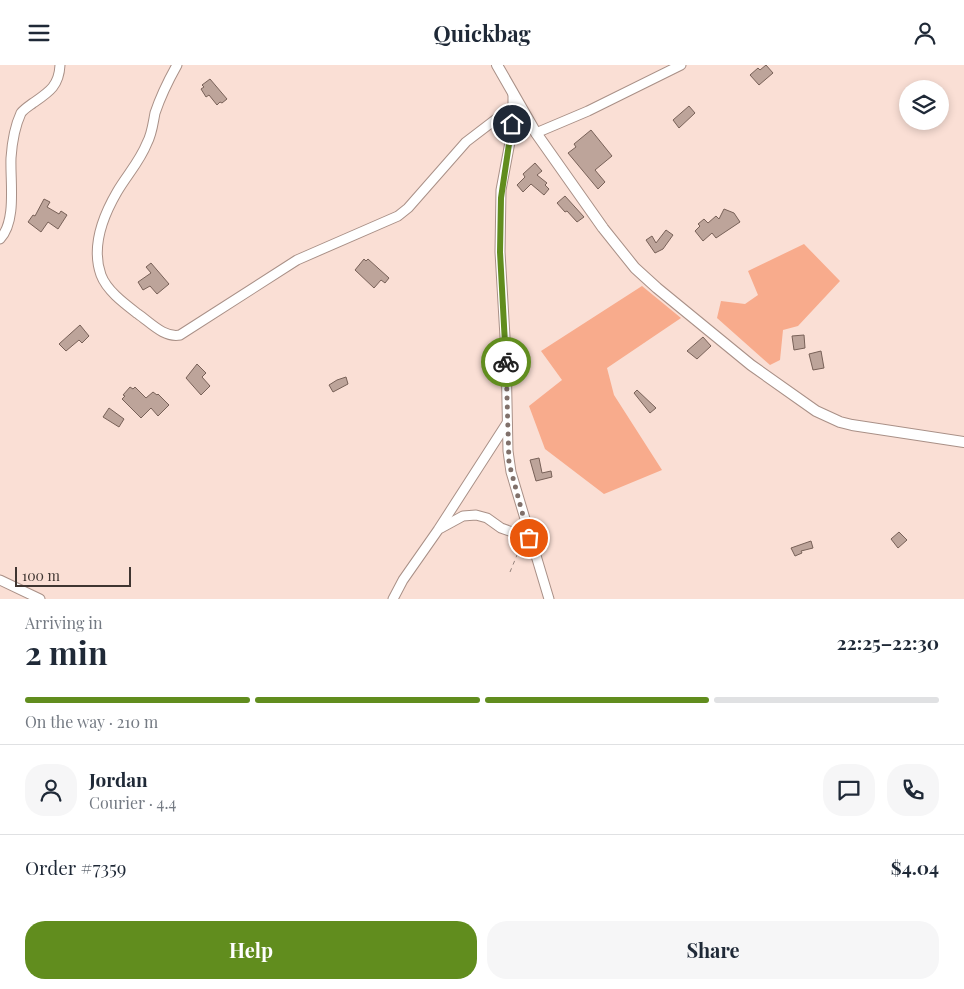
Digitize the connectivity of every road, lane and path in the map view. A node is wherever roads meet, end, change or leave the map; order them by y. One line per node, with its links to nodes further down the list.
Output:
1 (60, 65): 8 (street)
2 (178, 65): 6 (street)
3 (497, 65): 5 (street)
4 (681, 65): 7 (street)
5 (513, 93): 6 (street); 7 (street)
6 (514, 106): 9 (street)
7 (536, 133): 10 (street)
8 (0, 239)
9 (507, 423): 11 (street); 12 (street)
10 (964, 442)
11 (438, 529): 12 (street); 16 (street)
12 (527, 537): 13 (path); 17 (street)
13 (510, 572)
14 (0, 580): 15 (street)
15 (40, 599)
16 (393, 599)
17 (549, 599)

